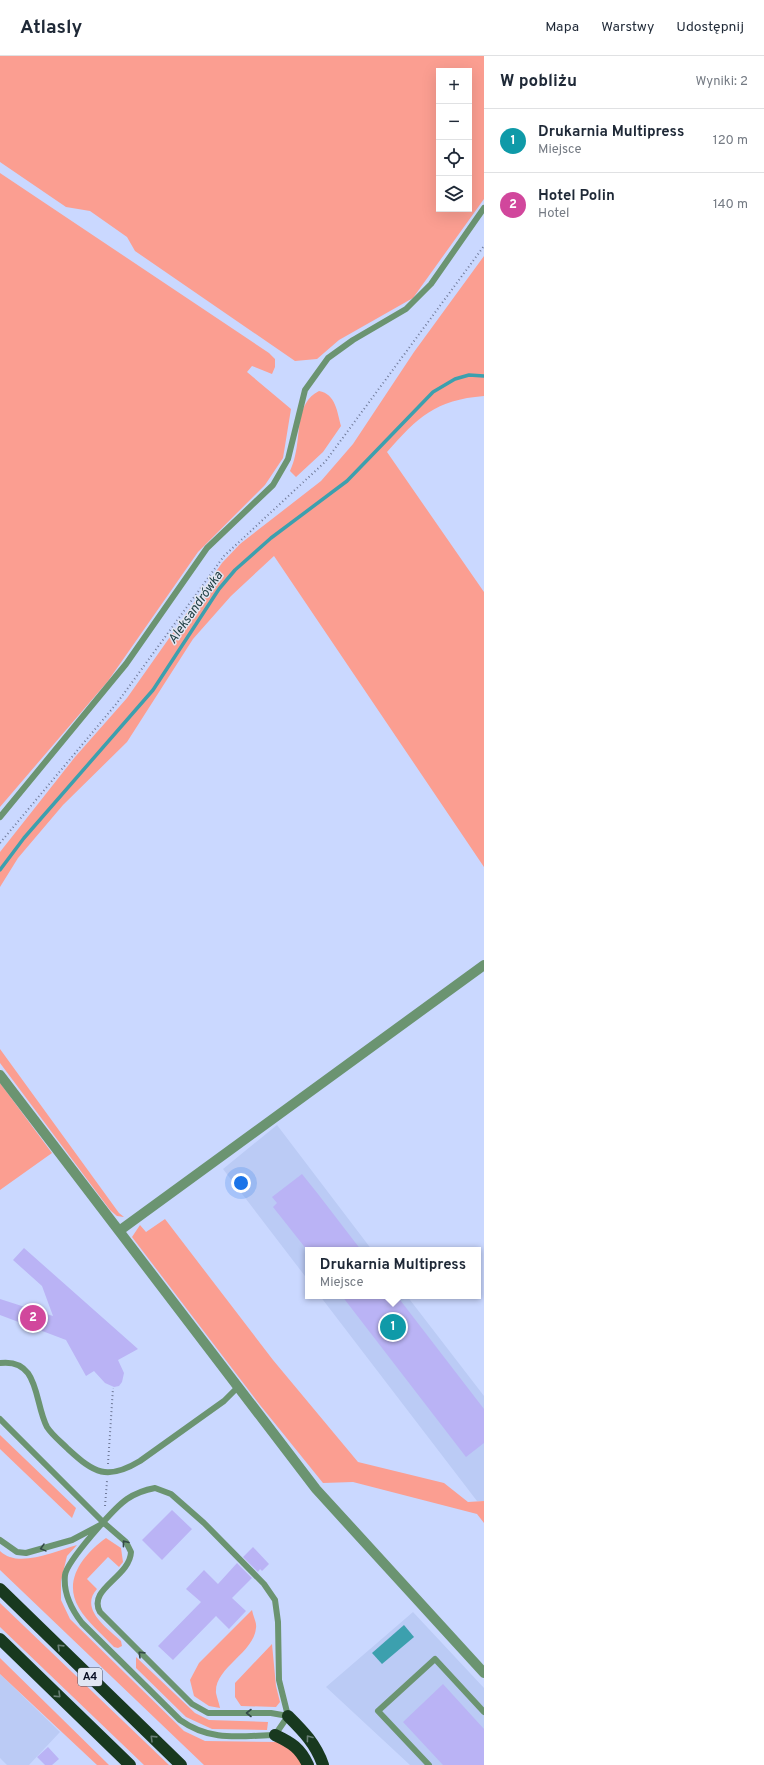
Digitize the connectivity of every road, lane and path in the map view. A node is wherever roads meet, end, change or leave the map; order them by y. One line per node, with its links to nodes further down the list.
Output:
1 (484, 208): 3 (lane)
2 (484, 246): 4 (path)
3 (0, 817)
4 (0, 843)
5 (484, 964): 7 (street)
6 (0, 1074): 7 (street)
7 (119, 1231): 10 (street)
8 (0, 1363): 12 (lane)
9 (113, 1388): 12 (path)
10 (237, 1388): 12 (lane); 17 (street)
11 (0, 1419): 13 (lane)
12 (108, 1473): 13 (path)
13 (104, 1523): 14 (lane, one-way to 14); 19 (lane, one-way to 13); 19 (lane); 20 (lane)
14 (0, 1540)
15 (0, 1589): 22 (highway, A4, one-way to 15)
16 (0, 1639): 21 (highway, one-way to 21)
17 (484, 1673)
18 (484, 1712): 25 (lane)
19 (288, 1716): 20 (lane); 24 (highway, one-way to 19)
20 (275, 1735): 23 (highway)
21 (130, 1765)
22 (181, 1765)
23 (308, 1765)
24 (323, 1765)
25 (429, 1765)

